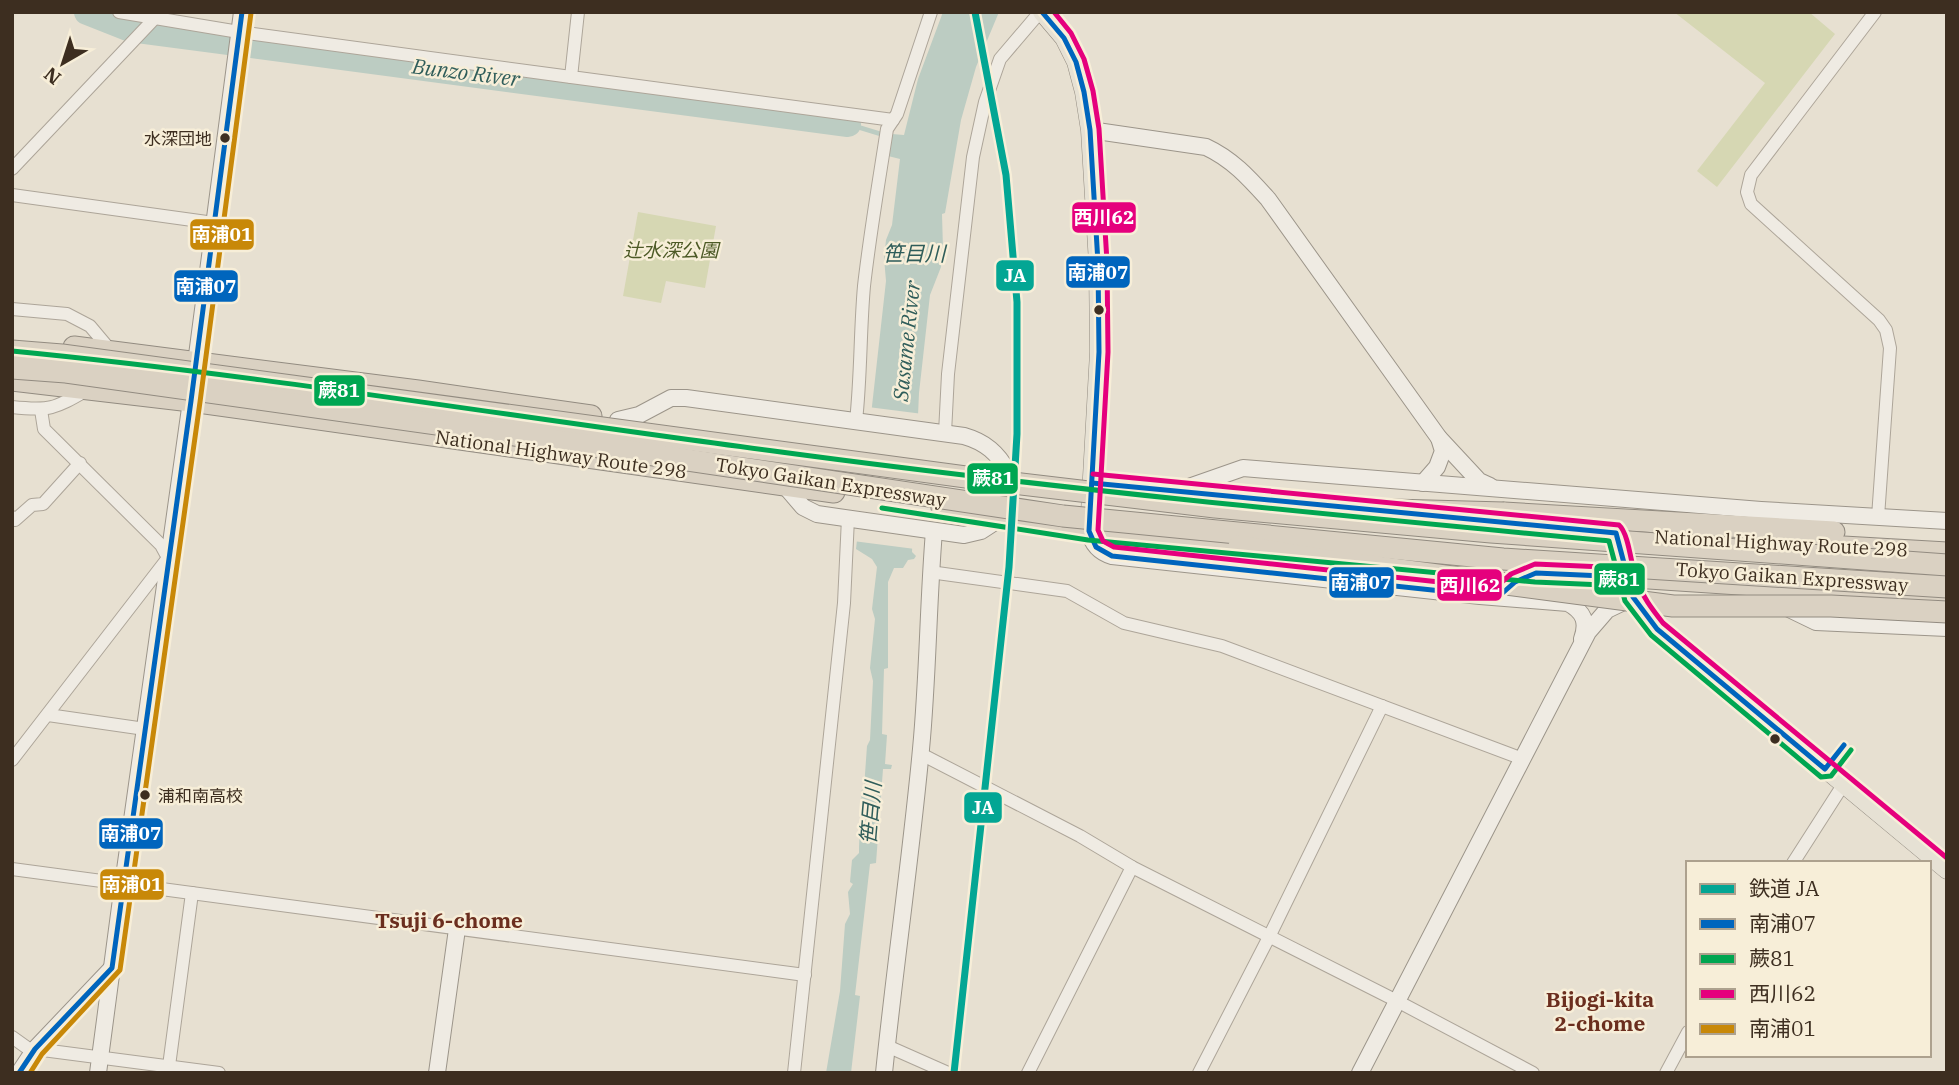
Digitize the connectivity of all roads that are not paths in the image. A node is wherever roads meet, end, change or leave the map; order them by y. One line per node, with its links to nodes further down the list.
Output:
1 (119, 12): 7 (street)
2 (242, 12): 8 (street)
3 (578, 12): 9 (street)
4 (931, 12): 10 (street)
5 (1875, 12): 40 (street)
6 (1047, 14): 11 (main road); 28 (street)
7 (154, 19): 8 (street); 12 (street)
8 (238, 40): 9 (street); 14 (street)
9 (571, 77): 10 (street)
10 (893, 120): 27 (street)
11 (1090, 130): 29 (street); 32 (main road)
12 (12, 169)
13 (12, 195): 14 (street)
14 (214, 223): 19 (street)
15 (12, 309): 18 (street)
16 (12, 342): 18 (highway)
17 (12, 351): 37 (highway, Tokyo Gaikan Expressway, bridge)
18 (111, 351): 19 (highway)
19 (197, 362): 23 (street); 26 (highway)
20 (12, 368): 38 (highway, Tokyo Gaikan Expressway, bridge)
21 (12, 380): 22 (highway, National Highway Route 298)
22 (90, 388): 23 (highway, National Highway Route 298); 25 (street)
23 (191, 401): 34 (highway, National Highway Route 298); 49 (street)
24 (12, 407): 25 (street)
25 (41, 410): 30 (street)
26 (618, 420): 27 (street); 31 (highway)
27 (860, 422): 28 (street)
28 (938, 432): 31 (street)
29 (1439, 439): 33 (street); 35 (street)
30 (80, 463): 39 (street); 49 (street)
31 (1007, 472): 32 (highway)
32 (1092, 483): 36 (highway, National Highway Route 298); 45 (main road)
33 (1423, 483): 35 (street); 36 (street)
34 (785, 486): 41 (highway, National Highway Route 298); 42 (street)
35 (1497, 489): 40 (street)
36 (1178, 491): 46 (highway, National Highway Route 298)
37 (1215, 507): 47 (highway, bridge); 50 (highway, Tokyo Gaikan Expressway, bridge)
38 (1063, 516): 55 (highway, Tokyo Gaikan Expressway, bridge); 58 (highway, bridge)
39 (12, 517)
40 (1878, 517): 43 (street)
41 (1001, 518): 44 (street); 45 (highway, National Highway Route 298)
42 (850, 519): 44 (street); 77 (street)
43 (1947, 521)
44 (927, 530): 51 (street)
45 (1090, 531): 52 (highway, National Highway Route 298); 56 (street)
46 (1616, 533): 48 (highway, National Highway Route 298); 54 (main road)
47 (1947, 539)
48 (1947, 553)
49 (168, 558): 62 (street); 63 (street)
50 (1947, 565)
51 (930, 572): 61 (street); 64 (street)
52 (1536, 573): 54 (highway, National Highway Route 298); 56 (street)
53 (1744, 586): 54 (highway, National Highway Route 298); 57 (highway, National Highway Route 298); 59 (street)
54 (1629, 587): 60 (street); 67 (main road)
55 (1947, 587)
56 (1498, 597): 60 (street)
57 (1947, 598)
58 (1947, 612)
59 (1947, 628)
60 (1577, 652): 65 (street)
61 (1382, 706): 65 (street); 75 (street)
62 (48, 715): 63 (street); 66 (street)
63 (145, 729): 72 (street)
64 (920, 754): 69 (street); 81 (street)
65 (1523, 758): 78 (street)
66 (12, 760)
67 (1849, 790): 68 (street); 71 (main road)
68 (1795, 861)
69 (1132, 867): 75 (street); 91 (street)
70 (12, 869): 72 (street)
71 (1947, 870)
72 (123, 884): 73 (street); 76 (street)
73 (192, 893): 74 (street); 84 (street)
74 (457, 929): 77 (street); 87 (street)
75 (1269, 937): 78 (street); 92 (street)
76 (112, 968): 82 (street); 83 (street)
77 (805, 975): 88 (street)
78 (1397, 1001): 93 (street); 94 (street)
79 (1686, 1036): 95 (street)
80 (12, 1037): 82 (street)
81 (887, 1046): 89 (street); 90 (street)
82 (34, 1051): 83 (street); 85 (street)
83 (100, 1065): 84 (street)
84 (169, 1066): 86 (street)
85 (19, 1073)
86 (219, 1073)
87 (438, 1073)
88 (794, 1073)
89 (884, 1073)
90 (948, 1073)
91 (1028, 1073)
92 (1199, 1073)
93 (1360, 1073)
94 (1534, 1073)
95 (1666, 1073)

